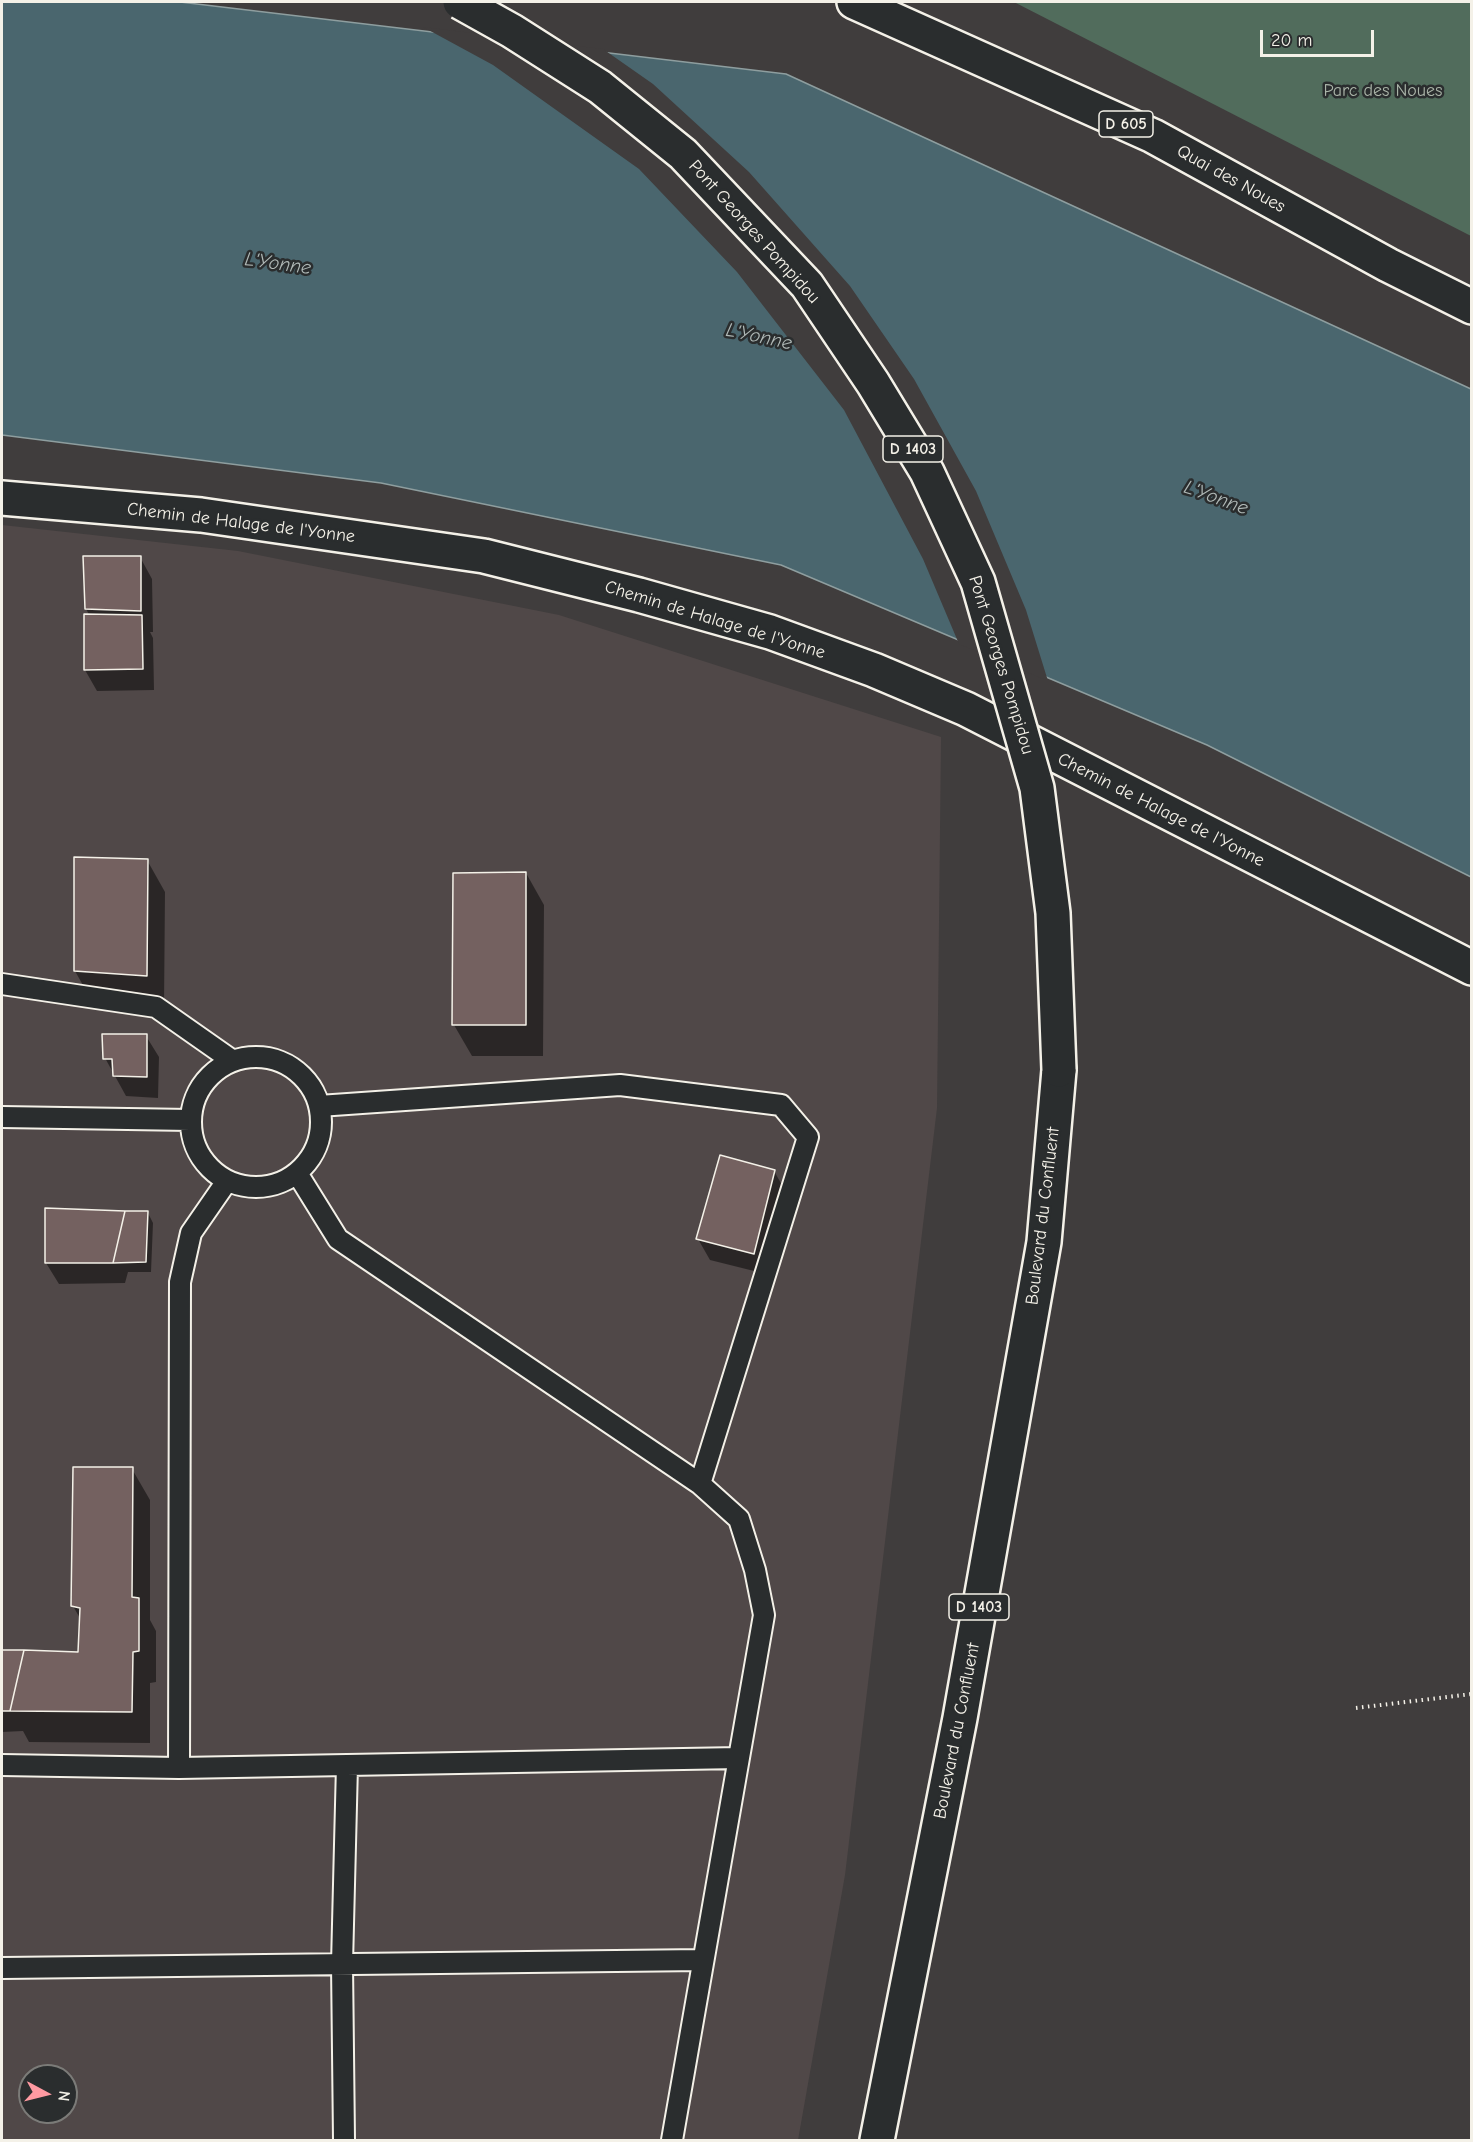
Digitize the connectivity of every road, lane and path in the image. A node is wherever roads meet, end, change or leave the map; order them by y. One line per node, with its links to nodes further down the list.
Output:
1 (460, 2): 8 (main road, Pont Georges Pompidou / D 1403, bridge)
2 (854, 2): 3 (main road, Quai des Noues / D 605)
3 (1472, 307)
4 (2, 498): 5 (main road, Chemin de Halage de l'Yonne)
5 (1472, 969)
6 (2, 984): 7 (lane)
7 (233, 1061): 9 (lane); 11 (lane)
8 (1059, 1070): 26 (main road, Boulevard du Confluent / D 1403)
9 (319, 1106): 12 (lane); 14 (lane)
10 (2, 1117): 11 (lane)
11 (190, 1120): 13 (lane)
12 (297, 1173): 13 (lane); 14 (lane)
13 (227, 1181): 20 (lane)
14 (700, 1484): 17 (lane)
15 (1472, 1694): 16 (path)
16 (1356, 1708)
17 (739, 1758): 19 (lane); 21 (lane)
18 (2, 1765): 20 (lane)
19 (347, 1765): 20 (lane); 22 (lane)
20 (179, 1768)
21 (703, 1960): 22 (lane); 25 (lane)
22 (342, 1964): 23 (lane); 24 (lane)
23 (2, 1968)
24 (344, 2140)
25 (672, 2140)
26 (877, 2140)

